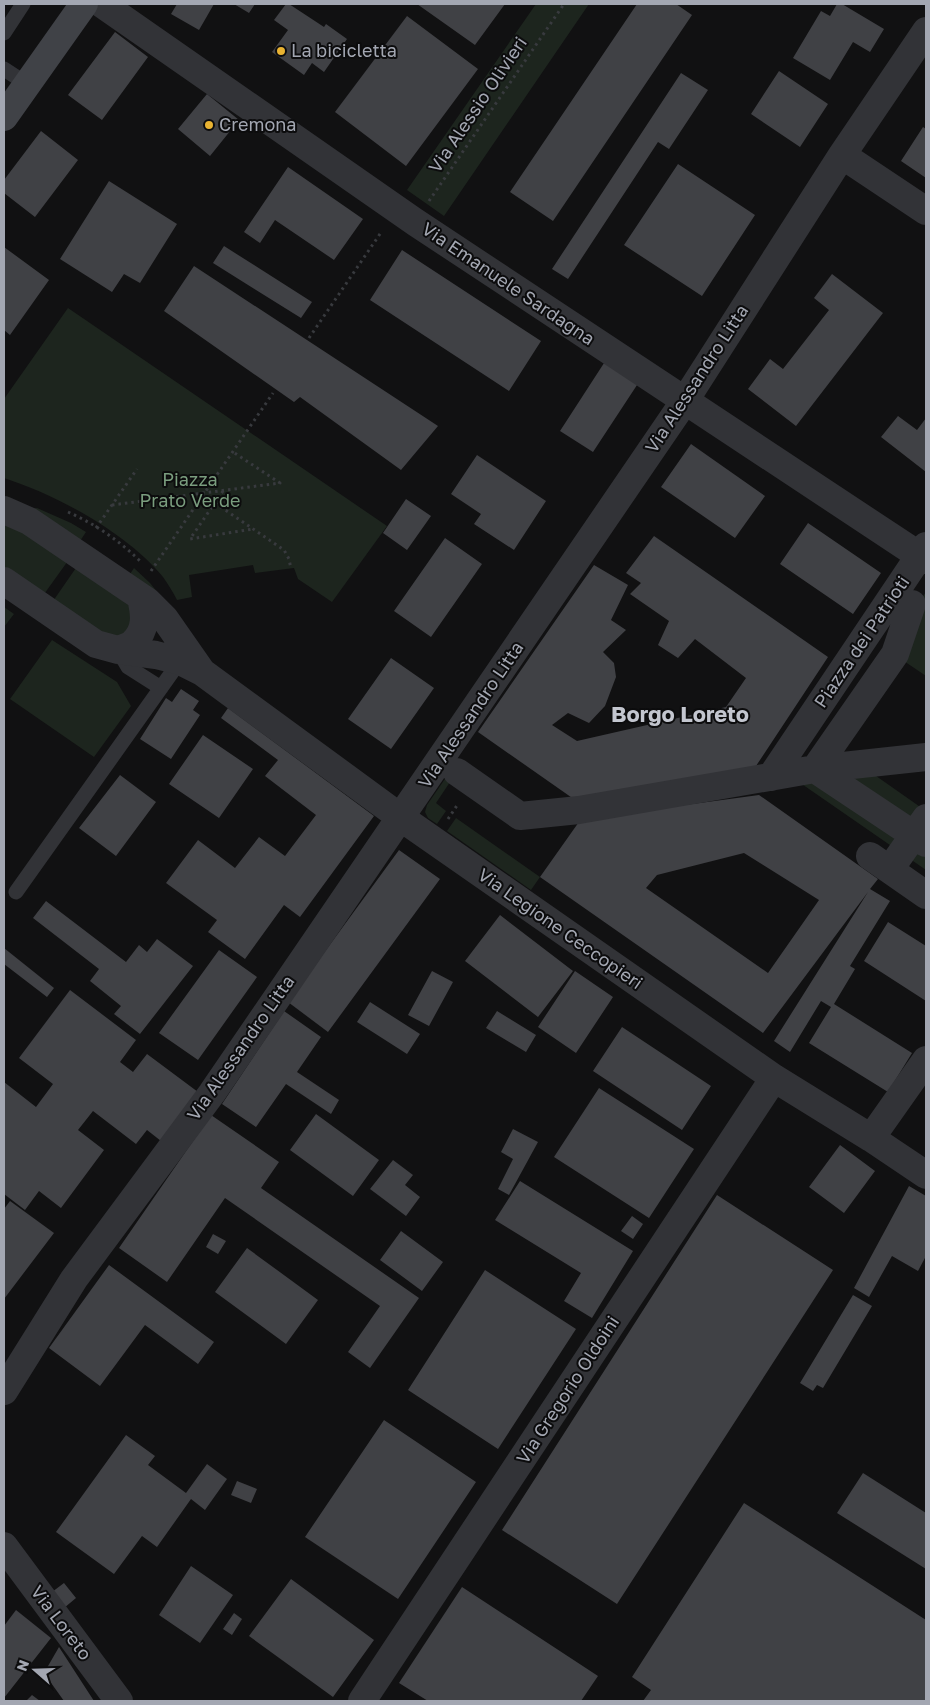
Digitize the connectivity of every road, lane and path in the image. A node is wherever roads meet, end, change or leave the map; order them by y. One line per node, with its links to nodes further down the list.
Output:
1 (23, 4): 6 (lane)
2 (84, 4): 8 (street)
3 (102, 4): 12 (street, Via Emanuele Sardagna)
4 (564, 4): 12 (path, Via Alessio Olivieri)
5 (926, 31): 10 (street, Via Alessandro Litta)
6 (4, 33)
7 (4, 69): 8 (lane)
8 (27, 84): 9 (street)
9 (4, 117)
10 (842, 155): 11 (street); 15 (street, Via Alessandro Litta)
11 (926, 210)
12 (406, 216): 13 (path, Via Alessio Olivieri); 15 (street, Via Emanuele Sardagna)
13 (309, 338)
14 (273, 393): 16 (path)
15 (684, 402): 24 (street, Via Emanuele Sardagna); 37 (street, Via Alessandro Litta)
16 (233, 452): 17 (path); 18 (path)
17 (224, 491): 18 (path); 19 (path)
18 (204, 493): 20 (path); 26 (path)
19 (215, 503): 23 (path); 23 (path)
20 (112, 505)
21 (62, 510): 26 (path)
22 (4, 511): 28 (street)
23 (253, 529): 25 (path)
24 (924, 554): 29 (street, Piazza dei Patrioti)
25 (291, 568)
26 (151, 571): 28 (path)
27 (4, 581): 30 (street)
28 (148, 587): 30 (street); 31 (street)
29 (911, 603): 34 (street); 35 (street, Piazza dei Patrioti)
30 (118, 650): 31 (street); 32 (lane)
31 (191, 667): 32 (lane); 37 (street, Via Legione Ceccopieri)
32 (161, 688): 40 (lane)
33 (926, 757): 34 (street)
34 (815, 769): 35 (street); 38 (street)
35 (771, 777): 36 (street)
36 (465, 778): 39 (path)
37 (400, 817): 39 (street, Via Legione Ceccopieri); 46 (street, Via Alessandro Litta)
38 (922, 832): 41 (street)
39 (433, 840): 43 (street, Via Legione Ceccopieri)
40 (16, 892)
41 (926, 895)
42 (926, 1060): 44 (street)
43 (774, 1078): 44 (street, Via Legione Ceccopieri); 49 (street, Via Gregorio Oldoini)
44 (872, 1138): 45 (street, Via Legione Ceccopieri)
45 (926, 1175)
46 (4, 1391)
47 (4, 1546): 48 (street, Via Loreto)
48 (119, 1701)
49 (362, 1701)

